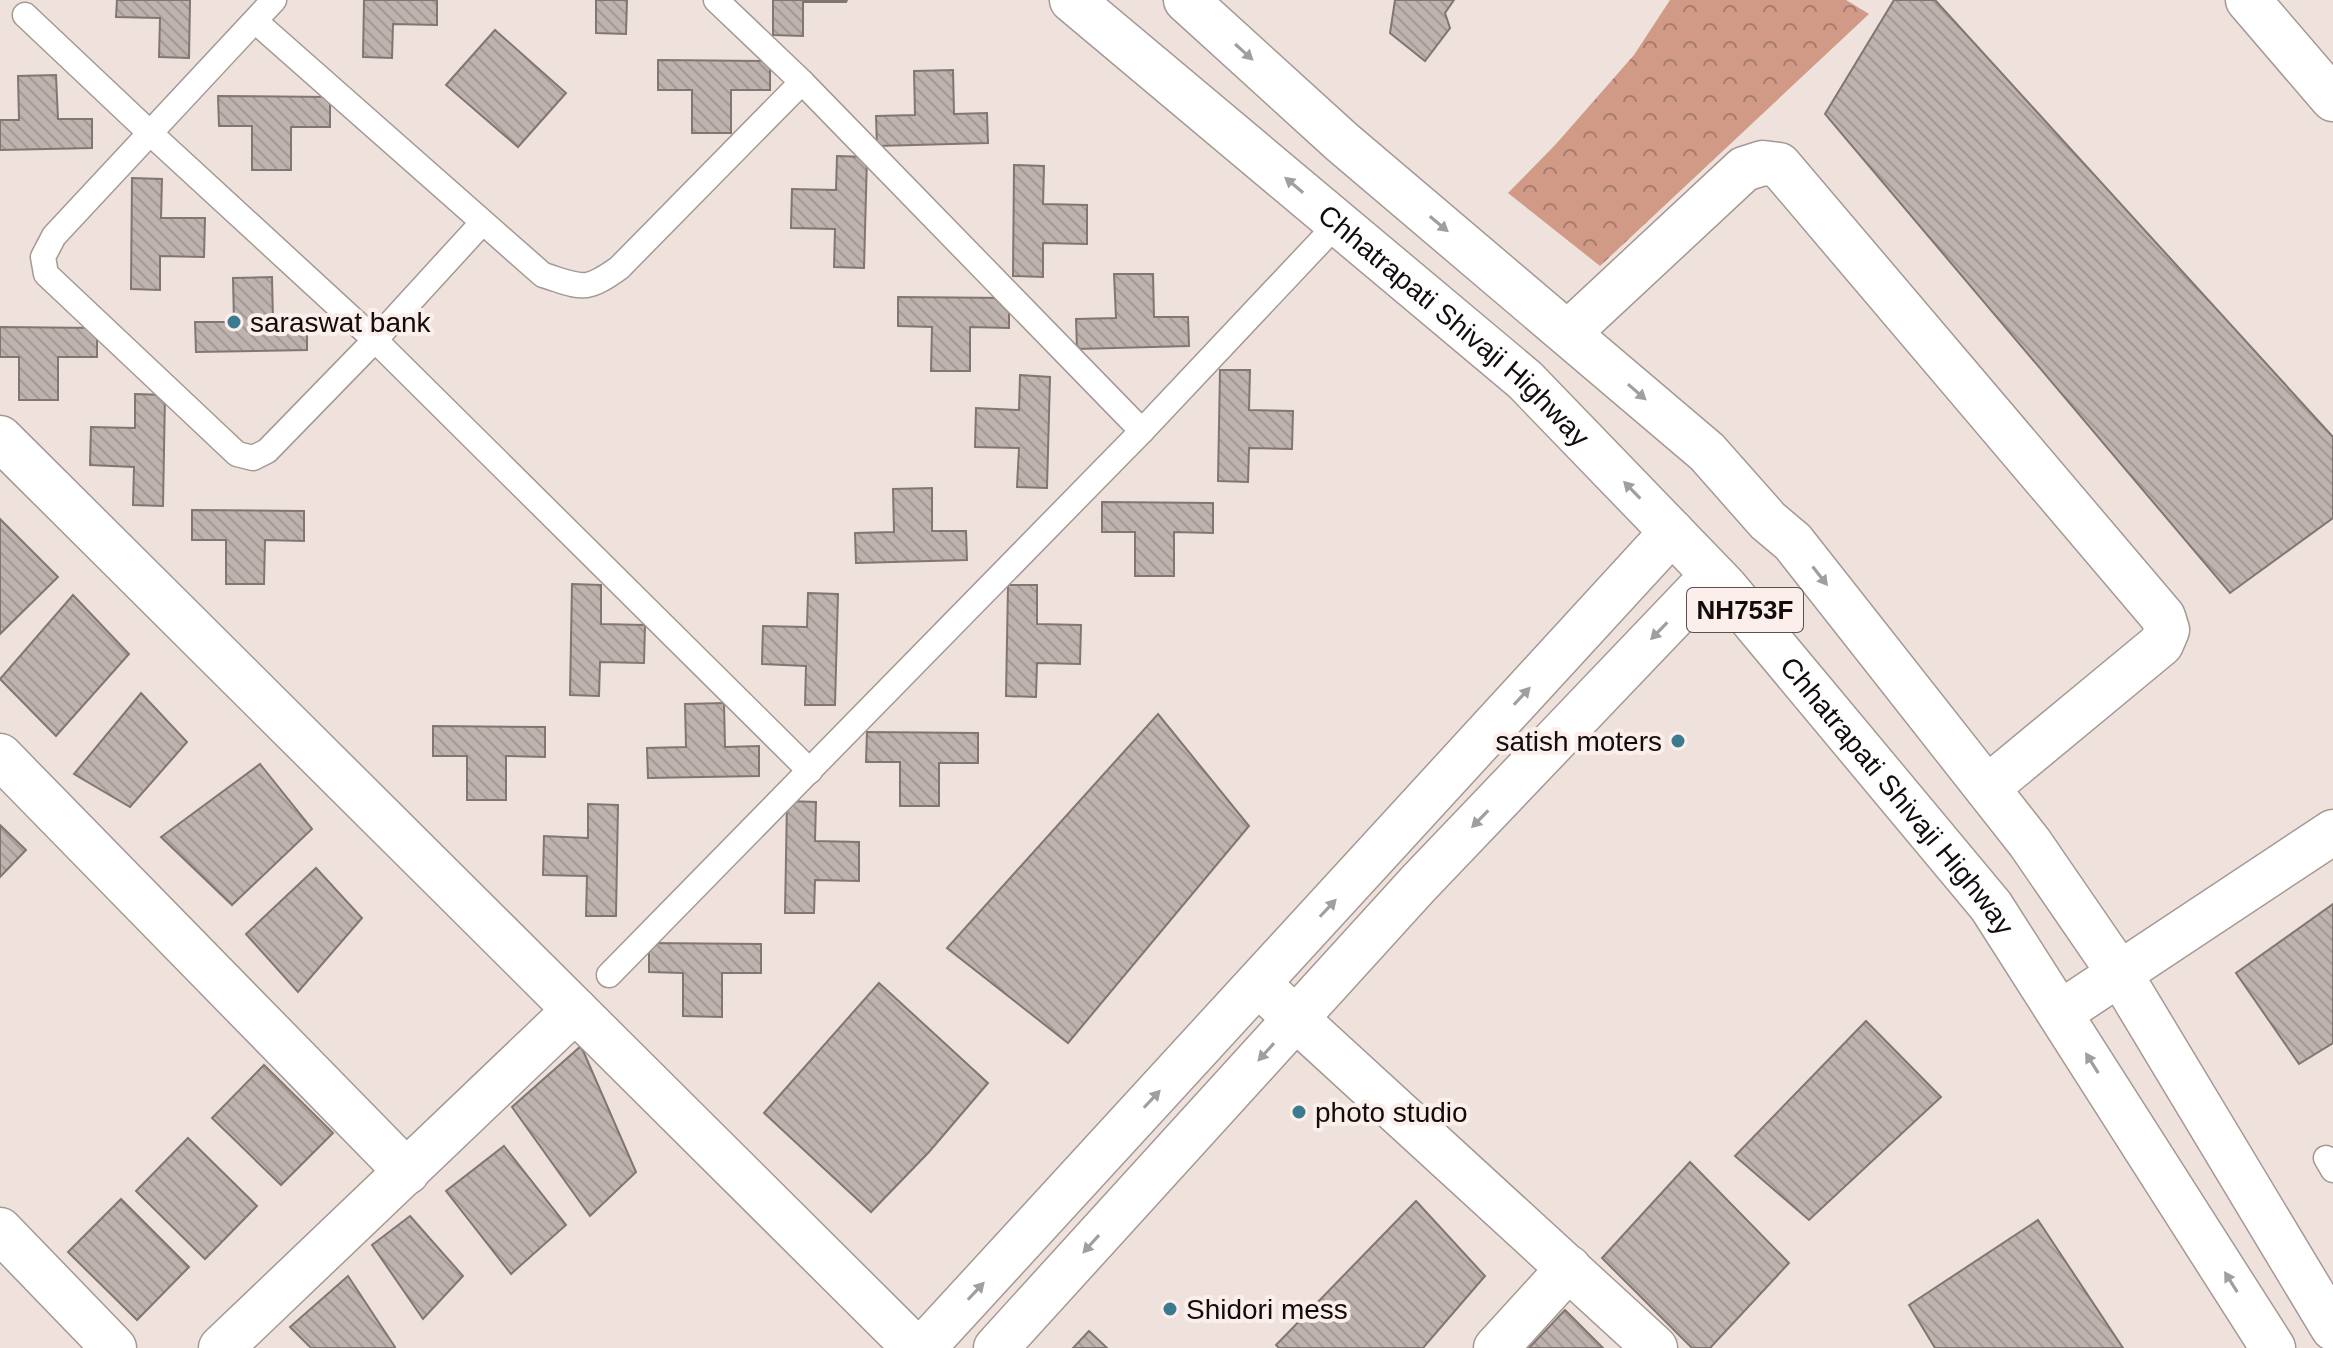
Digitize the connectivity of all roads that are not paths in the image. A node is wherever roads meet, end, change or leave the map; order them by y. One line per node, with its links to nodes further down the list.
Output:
1 (274, 0): 7 (lane)
2 (716, 0): 8 (lane)
3 (1072, 0): 12 (main road, Chhatrapati Shivaji Highway / NH753F, one-way to 3)
4 (1186, 0): 13 (main road, NH753F, one-way to 13)
5 (2248, 0): 9 (main road)
6 (25, 15): 10 (lane)
7 (255, 21): 10 (lane); 11 (lane)
8 (802, 82): 11 (lane); 15 (lane)
9 (2333, 99)
10 (150, 133): 14 (lane); 14 (lane)
11 (482, 223): 14 (lane)
12 (1338, 223): 15 (lane); 17 (main road, Chhatrapati Shivaji Highway / NH753F, one-way to 12)
13 (1568, 333): 21 (main road, NH753F, one-way to 21); 21 (main road)
14 (375, 340): 20 (lane)
15 (1142, 431): 20 (lane)
16 (7, 461): 26 (main road)
17 (1672, 532): 18 (main road, Chhatrapati Shivaji Highway / NH753F); 25 (main road, one-way to 17)
18 (1713, 575): 27 (main road, Chhatrapati Shivaji Highway / NH753F); 28 (main road, one-way to 28)
19 (0, 756): 29 (main road)
20 (810, 771): 24 (lane)
21 (1987, 788): 23 (main road, NH753F)
22 (2333, 832): 23 (main road)
23 (2120, 974): 27 (main road); 32 (main road, NH753F)
24 (609, 975)
25 (1258, 984): 28 (main road); 36 (main road, one-way to 25)
26 (575, 1010): 29 (main road); 35 (main road)
27 (2060, 1013): 40 (main road, Chhatrapati Shivaji Highway / NH753F, one-way to 27)
28 (1296, 1019): 31 (main road); 37 (main road, one-way to 37)
29 (407, 1172): 34 (main road)
30 (0, 1230): 33 (main road)
31 (1569, 1268): 38 (main road); 39 (main road)
32 (2333, 1328)
33 (114, 1348)
34 (221, 1348)
35 (915, 1348)
36 (923, 1348)
37 (996, 1348)
38 (1496, 1348)
39 (1655, 1348)
40 (2273, 1348)

